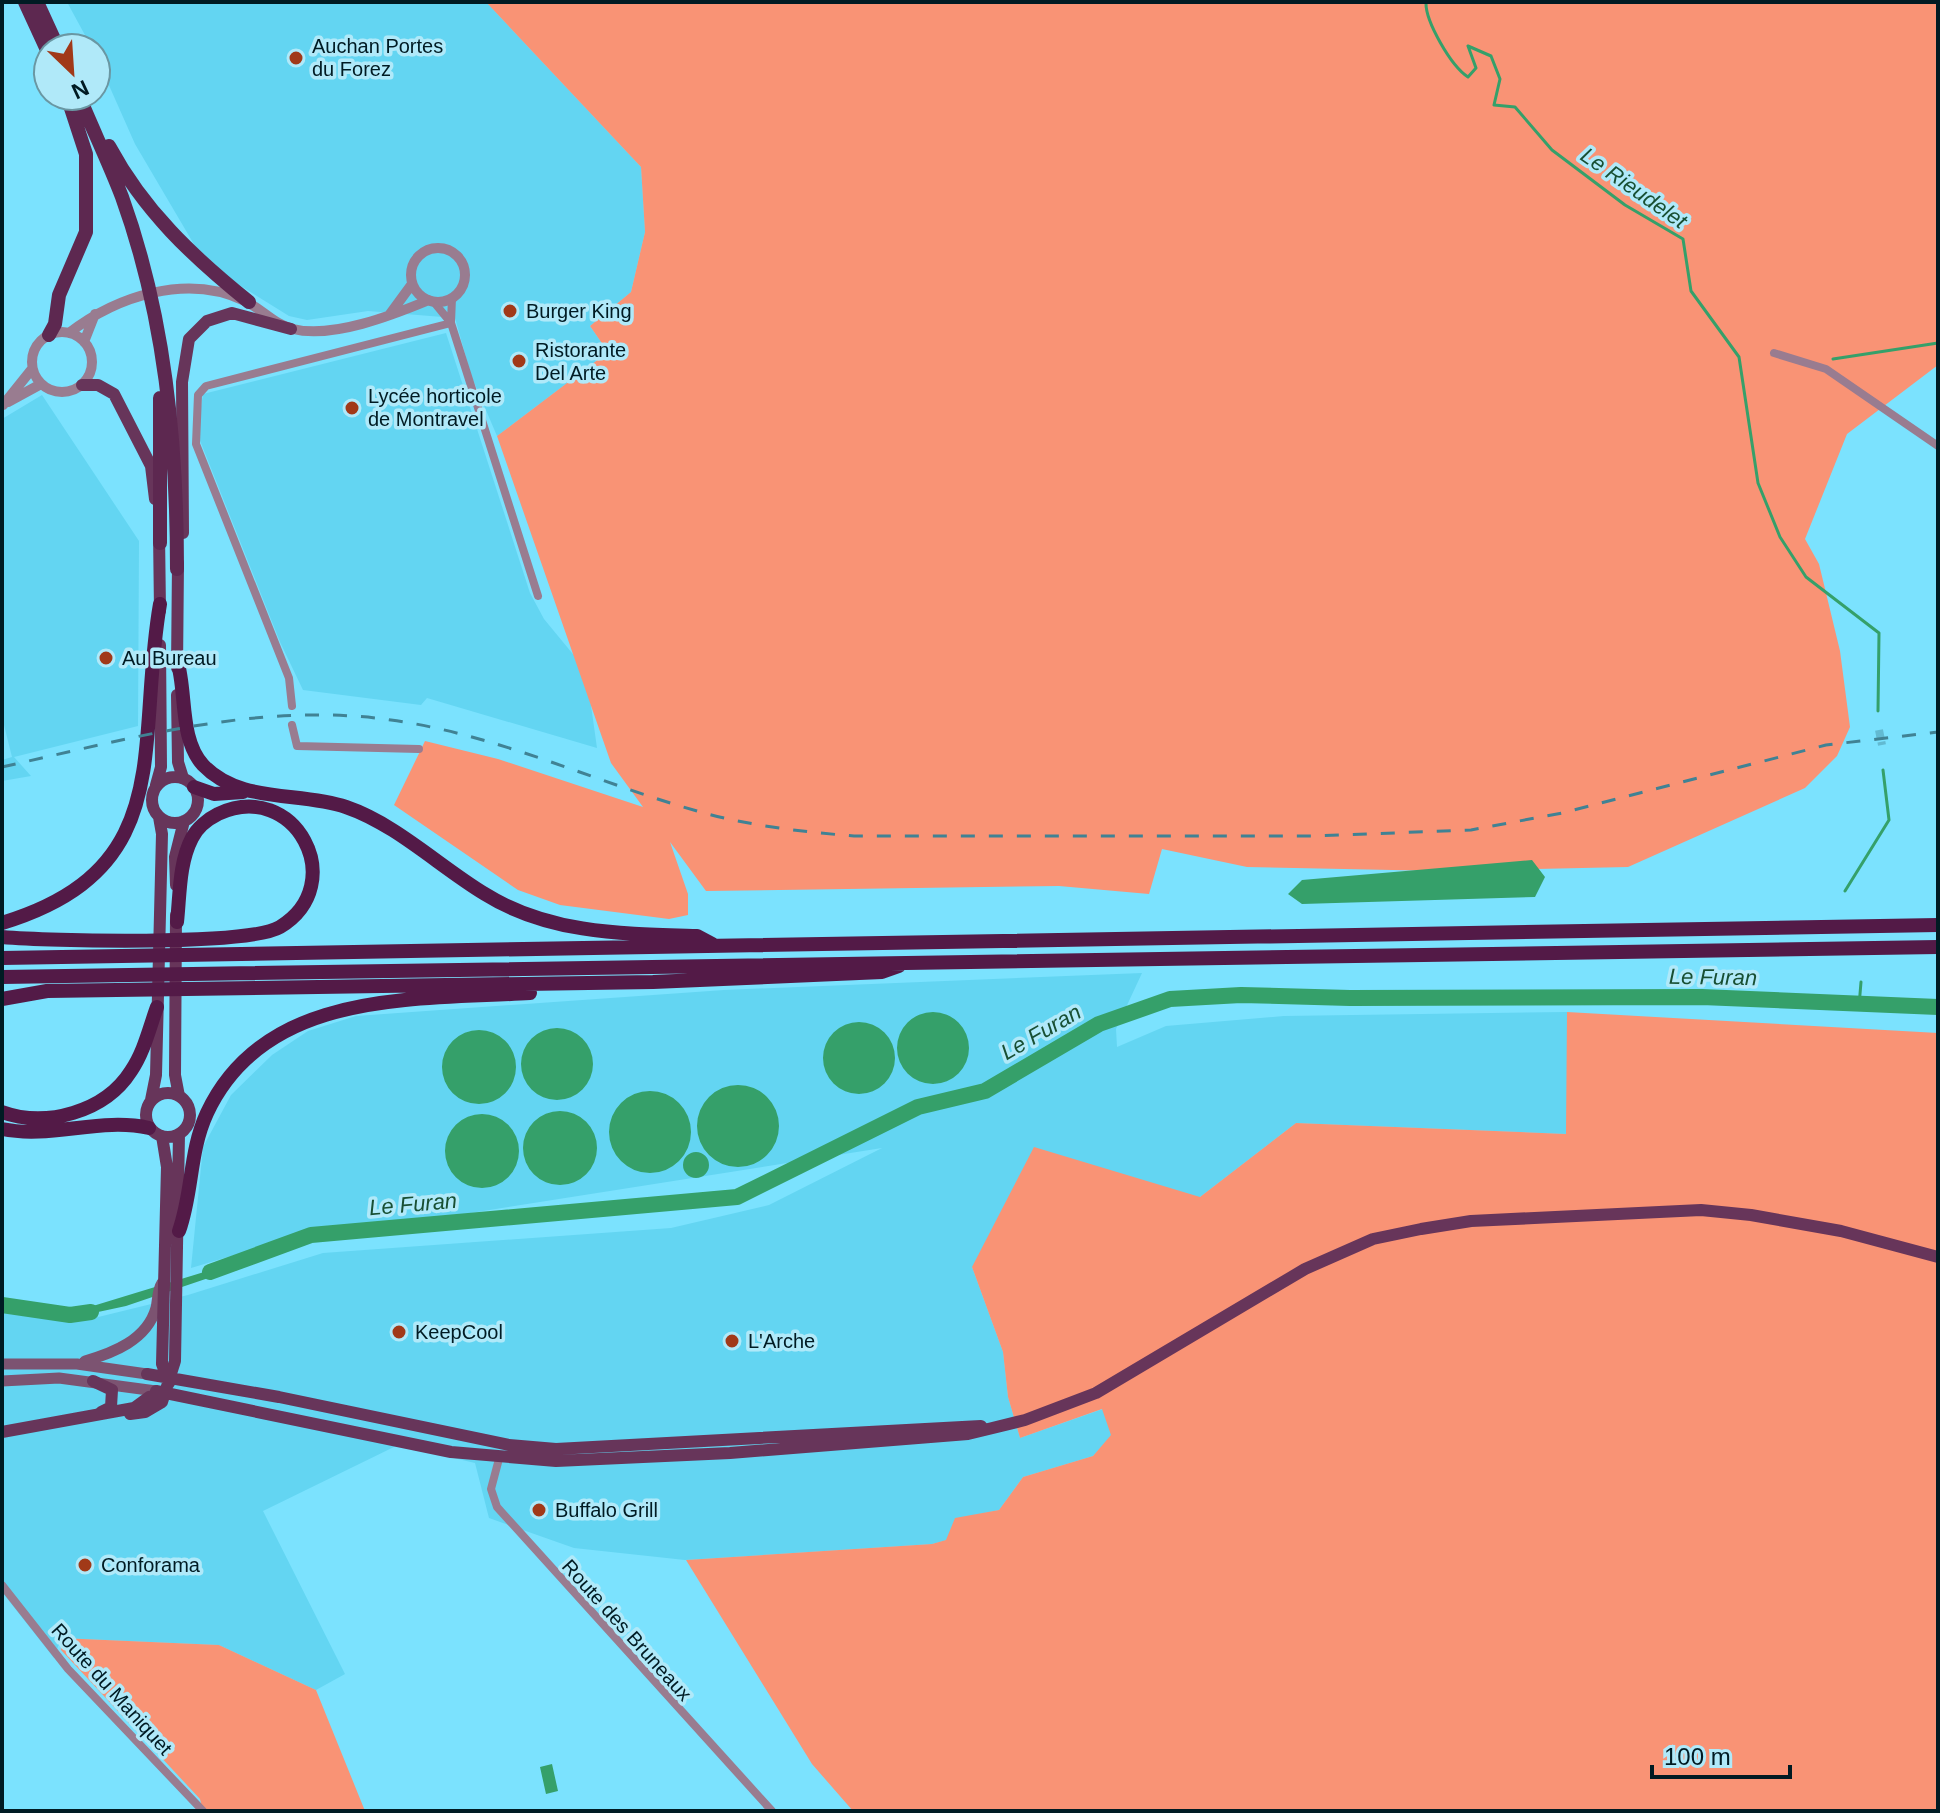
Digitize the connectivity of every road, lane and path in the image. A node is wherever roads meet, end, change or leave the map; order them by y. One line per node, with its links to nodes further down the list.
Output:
1 (27, 2): 3 (highway)
2 (37, 2): 4 (highway)
3 (41, 32)
4 (51, 32)
5 (72, 112): 18 (highway)
6 (80, 112): 26 (highway)
7 (88, 112): 27 (highway)
8 (90, 112): 12 (highway)
9 (412, 284): 10 (street); 11 (street); 14 (street)
10 (452, 298): 11 (street); 15 (street)
11 (431, 301): 14 (street); 15 (street)
12 (249, 302): 13 (street); 16 (street)
13 (95, 312): 17 (street); 19 (street)
14 (390, 314): 16 (street)
15 (451, 323): 28 (street); 31 (street)
16 (291, 329): 27 (main road)
17 (69, 333): 18 (street); 19 (street)
18 (49, 335): 21 (street)
19 (84, 342): 23 (street)
20 (1774, 353): 25 (street)
21 (32, 369): 22 (street); 24 (street)
22 (41, 384): 23 (street); 24 (street)
23 (82, 385): 26 (main road)
24 (3, 405)
25 (1938, 446)
26 (160, 543): 29 (main road)
27 (177, 569): 30 (main road)
28 (538, 596)
29 (160, 604): 35 (main road); 40 (highway)
30 (177, 660): 34 (main road); 36 (highway)
31 (292, 706)
32 (292, 725): 33 (street)
33 (419, 749)
34 (189, 782): 35 (main road); 36 (highway); 38 (main road)
35 (156, 785): 37 (main road)
36 (248, 792): 43 (highway)
37 (159, 817): 38 (main road); 50 (main road)
38 (184, 821): 39 (main road)
39 (177, 922): 42 (highway); 51 (main road)
40 (2, 923)
41 (1938, 925): 43 (highway)
42 (2, 937)
43 (716, 946): 45 (highway)
44 (1938, 947): 46 (highway)
45 (2, 958)
46 (911, 962): 47 (highway); 48 (highway)
47 (2, 977)
48 (653, 982): 49 (highway); 57 (highway)
49 (2, 999)
50 (157, 1007): 52 (main road); 53 (highway)
51 (179, 1096): 52 (main road); 56 (main road)
52 (151, 1100): 55 (main road)
53 (2, 1112)
54 (2, 1129): 55 (highway)
55 (156, 1132): 56 (main road); 59 (main road)
56 (179, 1134): 57 (main road)
57 (179, 1231): 64 (main road)
58 (1938, 1257): 67 (main road)
59 (164, 1279): 61 (main road); 64 (main road)
60 (2, 1364): 61 (main road)
61 (77, 1364): 64 (main road)
62 (2, 1381): 63 (main road)
63 (93, 1381): 64 (main road); 66 (main road)
64 (163, 1384): 65 (main road); 65 (main road); 66 (main road); 70 (main road)
65 (216, 1386): 68 (main road)
66 (94, 1415): 69 (main road)
67 (1001, 1426): 71 (main road); 72 (main road)
68 (424, 1428): 70 (main road); 71 (main road)
69 (2, 1432)
70 (422, 1445): 72 (main road)
71 (509, 1445): 72 (street)
72 (499, 1456): 75 (street, Route des Bruneaux)
73 (2, 1585): 74 (street, Route du Maniquet)
74 (203, 1811)
75 (772, 1811)

